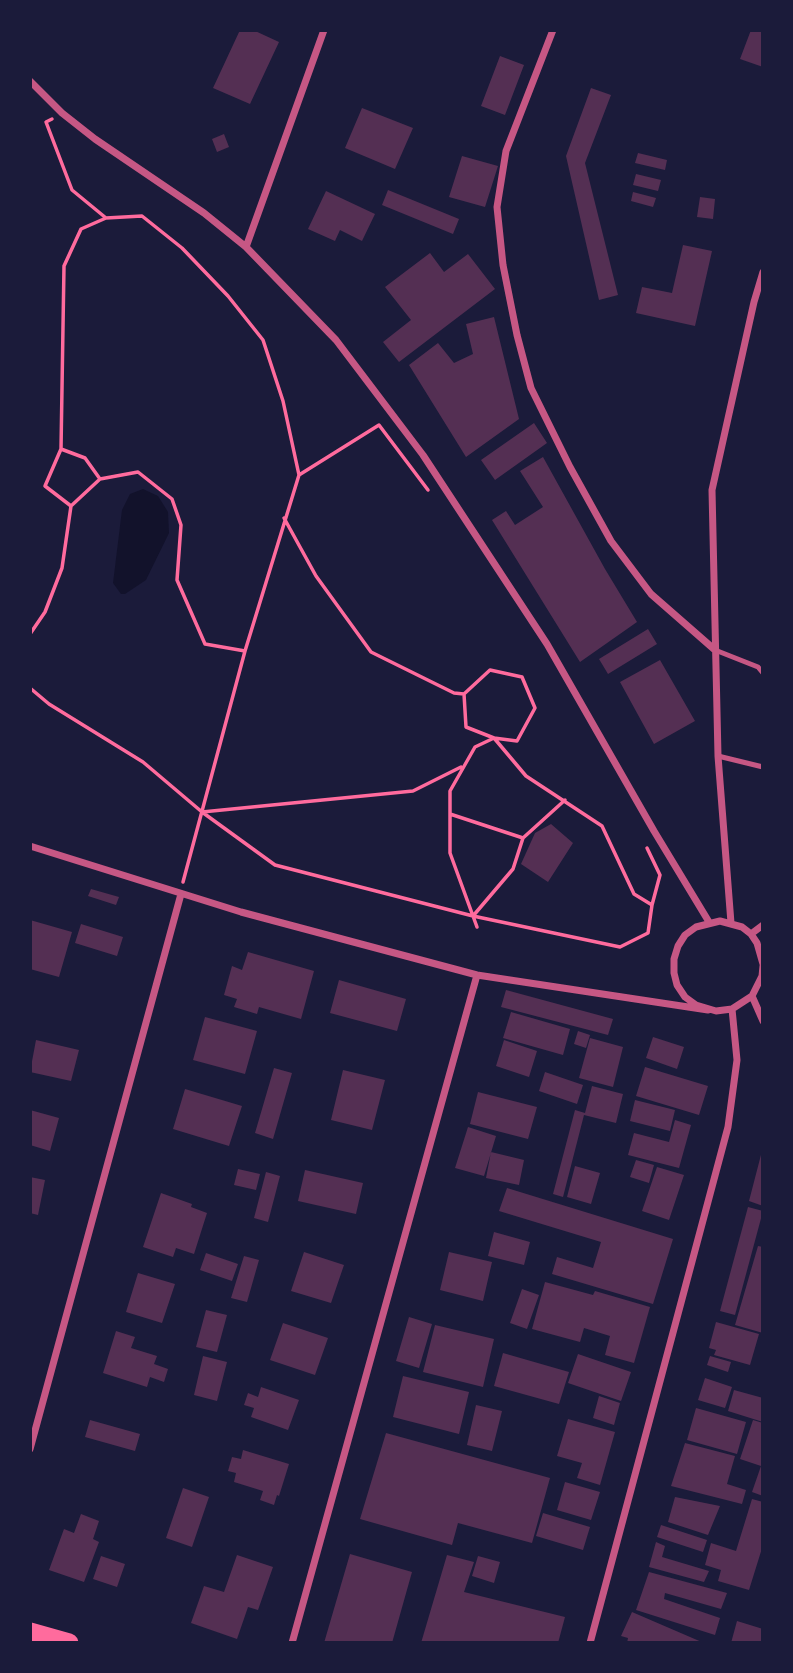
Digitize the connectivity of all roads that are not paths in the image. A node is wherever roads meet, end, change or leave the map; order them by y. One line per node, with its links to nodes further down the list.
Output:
1 (324, 30): 4 (street)
2 (553, 30): 6 (street)
3 (30, 81): 4 (street)
4 (246, 247): 12 (street)
5 (763, 272): 6 (street)
6 (715, 650): 7 (lane); 8 (street)
7 (763, 673)
8 (718, 756): 9 (lane); 13 (street)
9 (763, 766)
10 (30, 846): 11 (street)
11 (181, 894): 17 (street); 22 (street)
12 (709, 922): 13 (street); 20 (street)
13 (731, 923): 15 (street)
14 (763, 925): 15 (street)
15 (751, 934): 16 (street)
16 (763, 965): 18 (street)
17 (477, 975): 20 (street); 25 (street)
18 (752, 996): 19 (street); 21 (street)
19 (732, 1009): 20 (street); 26 (street)
20 (708, 1010)
21 (763, 1021)
22 (30, 1449)
23 (30, 1632): 24 (highway)
24 (69, 1643)
25 (292, 1643)
26 (590, 1643)

